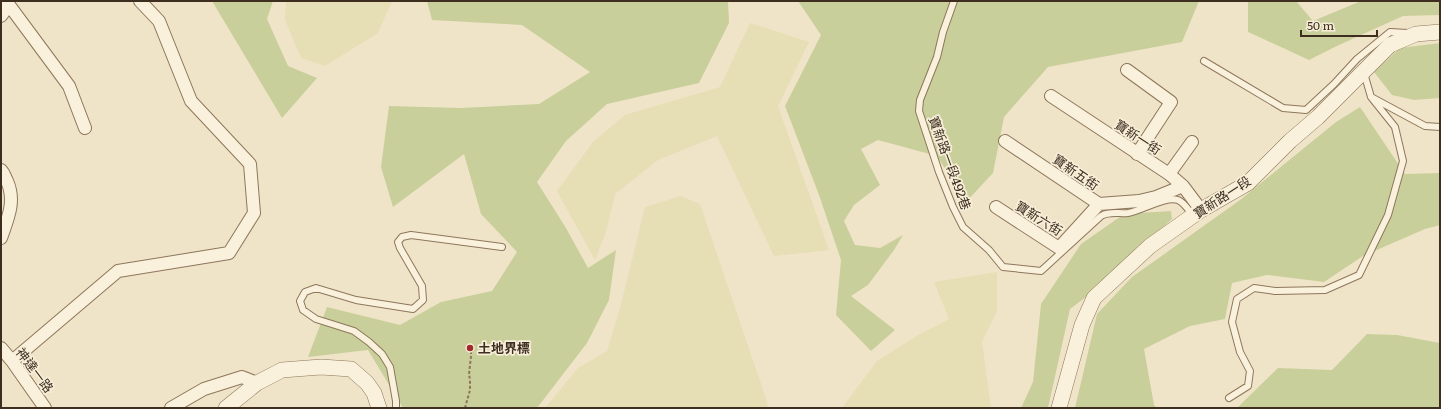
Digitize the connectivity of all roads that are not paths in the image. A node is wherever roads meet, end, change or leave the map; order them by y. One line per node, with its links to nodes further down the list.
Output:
1 (140, 1): 26 (street)
2 (954, 1): 22 (lane, 寶新路一段492巷)
3 (8, 3): 4 (street); 13 (street)
4 (1, 16)
5 (1440, 32): 6 (street, 寶新路一段)
6 (1416, 34): 7 (lane); 9 (street, 寶新路一段)
7 (1204, 61)
8 (1127, 70): 16 (street)
9 (1364, 72): 11 (lane); 22 (street, 寶新路一段)
10 (1050, 96): 16 (street, 寶新一街)
11 (1371, 97): 12 (lane); 28 (lane)
12 (1440, 127)
13 (86, 128)
14 (1005, 140): 20 (street, 寶新五街)
15 (1192, 142): 18 (street)
16 (1137, 154): 18 (street, 寶新一街)
17 (1, 170): 23 (street)
18 (1169, 174): 19 (street, 寶新一街)
19 (1183, 186): 20 (street, 寶新五街); 22 (street, 寶新一街)
20 (1099, 204): 21 (street, 寶新六街)
21 (996, 207)
22 (1197, 213): 34 (street, 寶新路一段)
23 (1, 238)
24 (502, 247): 33 (lane)
25 (1, 348): 26 (street, 神達一路)
26 (12, 361): 29 (street, 神達一路)
27 (257, 383): 30 (street); 31 (street); 32 (street)
28 (1229, 398)
29 (45, 408)
30 (171, 408)
31 (226, 408)
32 (379, 408)
33 (396, 408)
34 (1059, 408)

